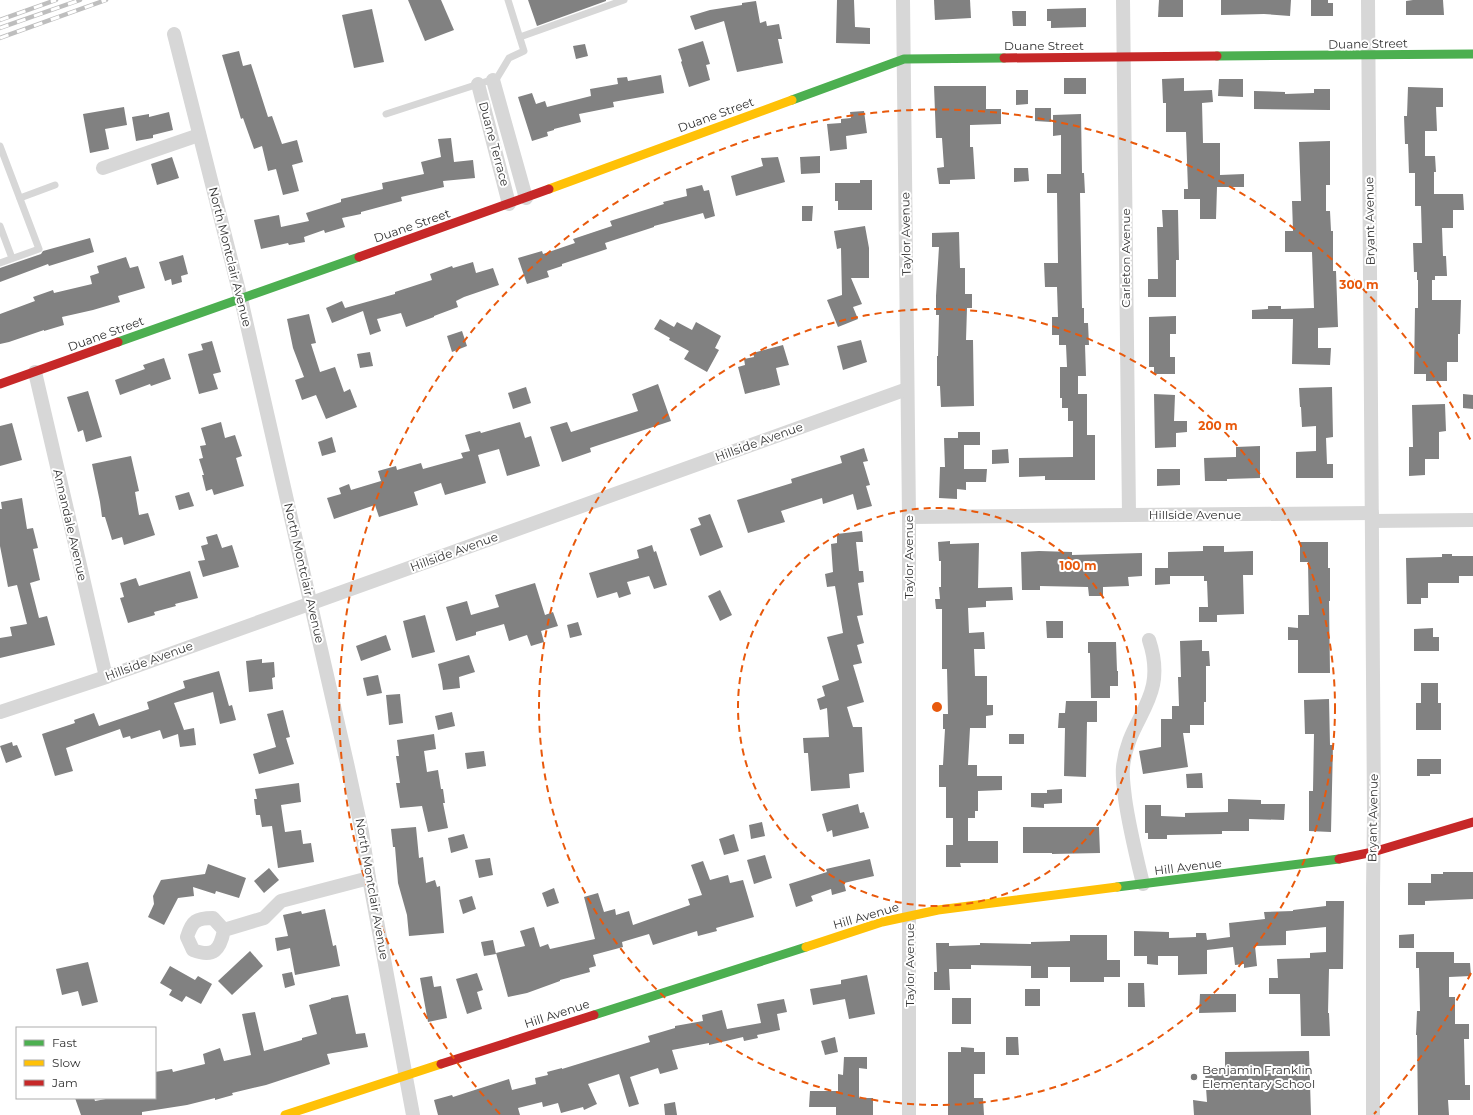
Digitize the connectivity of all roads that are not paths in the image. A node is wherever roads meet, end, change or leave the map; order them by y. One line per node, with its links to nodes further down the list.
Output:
1 (508, 0): 7 (lane)
2 (624, 0): 7 (lane)
3 (903, 0): 11 (street, Taylor Avenue)
4 (1123, 0): 10 (street, Carleton Avenue)
5 (1368, 0): 9 (street, Bryant Avenue)
6 (174, 34): 15 (street, North Montclair Avenue)
7 (520, 37): 12 (lane)
8 (1473, 54): 9 (street, Duane Street)
9 (1368, 56): 10 (street, Duane Street); 30 (street, Bryant Avenue)
10 (1125, 57): 11 (street, Duane Street); 29 (street, Carleton Avenue)
11 (904, 59): 20 (street, Duane Street); 28 (street, Taylor Avenue)
12 (493, 80): 13 (lane); 20 (street)
13 (478, 84): 14 (lane); 21 (street, Duane Terrace)
14 (386, 114)
15 (199, 135): 17 (street); 25 (street, North Montclair Avenue)
16 (0, 146): 19 (lane)
17 (103, 168)
18 (55, 185): 19 (lane)
19 (20, 198): 23 (lane)
20 (526, 198): 21 (street, Duane Street)
21 (509, 204): 25 (street, Duane Street)
22 (0, 226): 23 (lane)
23 (12, 258): 24 (lane)
24 (0, 263)
25 (241, 299): 26 (street, Duane Street); 33 (street, North Montclair Avenue)
26 (35, 372): 27 (street, Duane Street); 35 (street, Annandale Avenue)
27 (0, 384)
28 (907, 389): 31 (street, Taylor Avenue); 33 (street, Hillside Avenue)
29 (1129, 516): 30 (street, Hillside Avenue); 31 (street, Hillside Avenue)
30 (1372, 517): 32 (street, Hillside Avenue); 38 (street, Bryant Avenue)
31 (909, 518): 41 (street, Taylor Avenue)
32 (1473, 520)
33 (311, 603): 35 (street, Hillside Avenue); 39 (street, North Montclair Avenue)
34 (1149, 640): 40 (street)
35 (106, 677): 36 (street, Hillside Avenue)
36 (0, 712)
37 (1473, 822): 38 (street, Hill Avenue)
38 (1373, 852): 40 (street, Hill Avenue); 47 (street, Bryant Avenue)
39 (369, 878): 42 (street); 43 (street, North Montclair Avenue)
40 (1143, 884): 41 (street, Hill Avenue)
41 (910, 916): 43 (street, Hill Avenue); 46 (street, Taylor Avenue)
42 (224, 930)
43 (406, 1076): 44 (street, Hill Avenue); 45 (street, North Montclair Avenue)
44 (285, 1115)
45 (413, 1115)
46 (909, 1115)
47 (1373, 1115)

